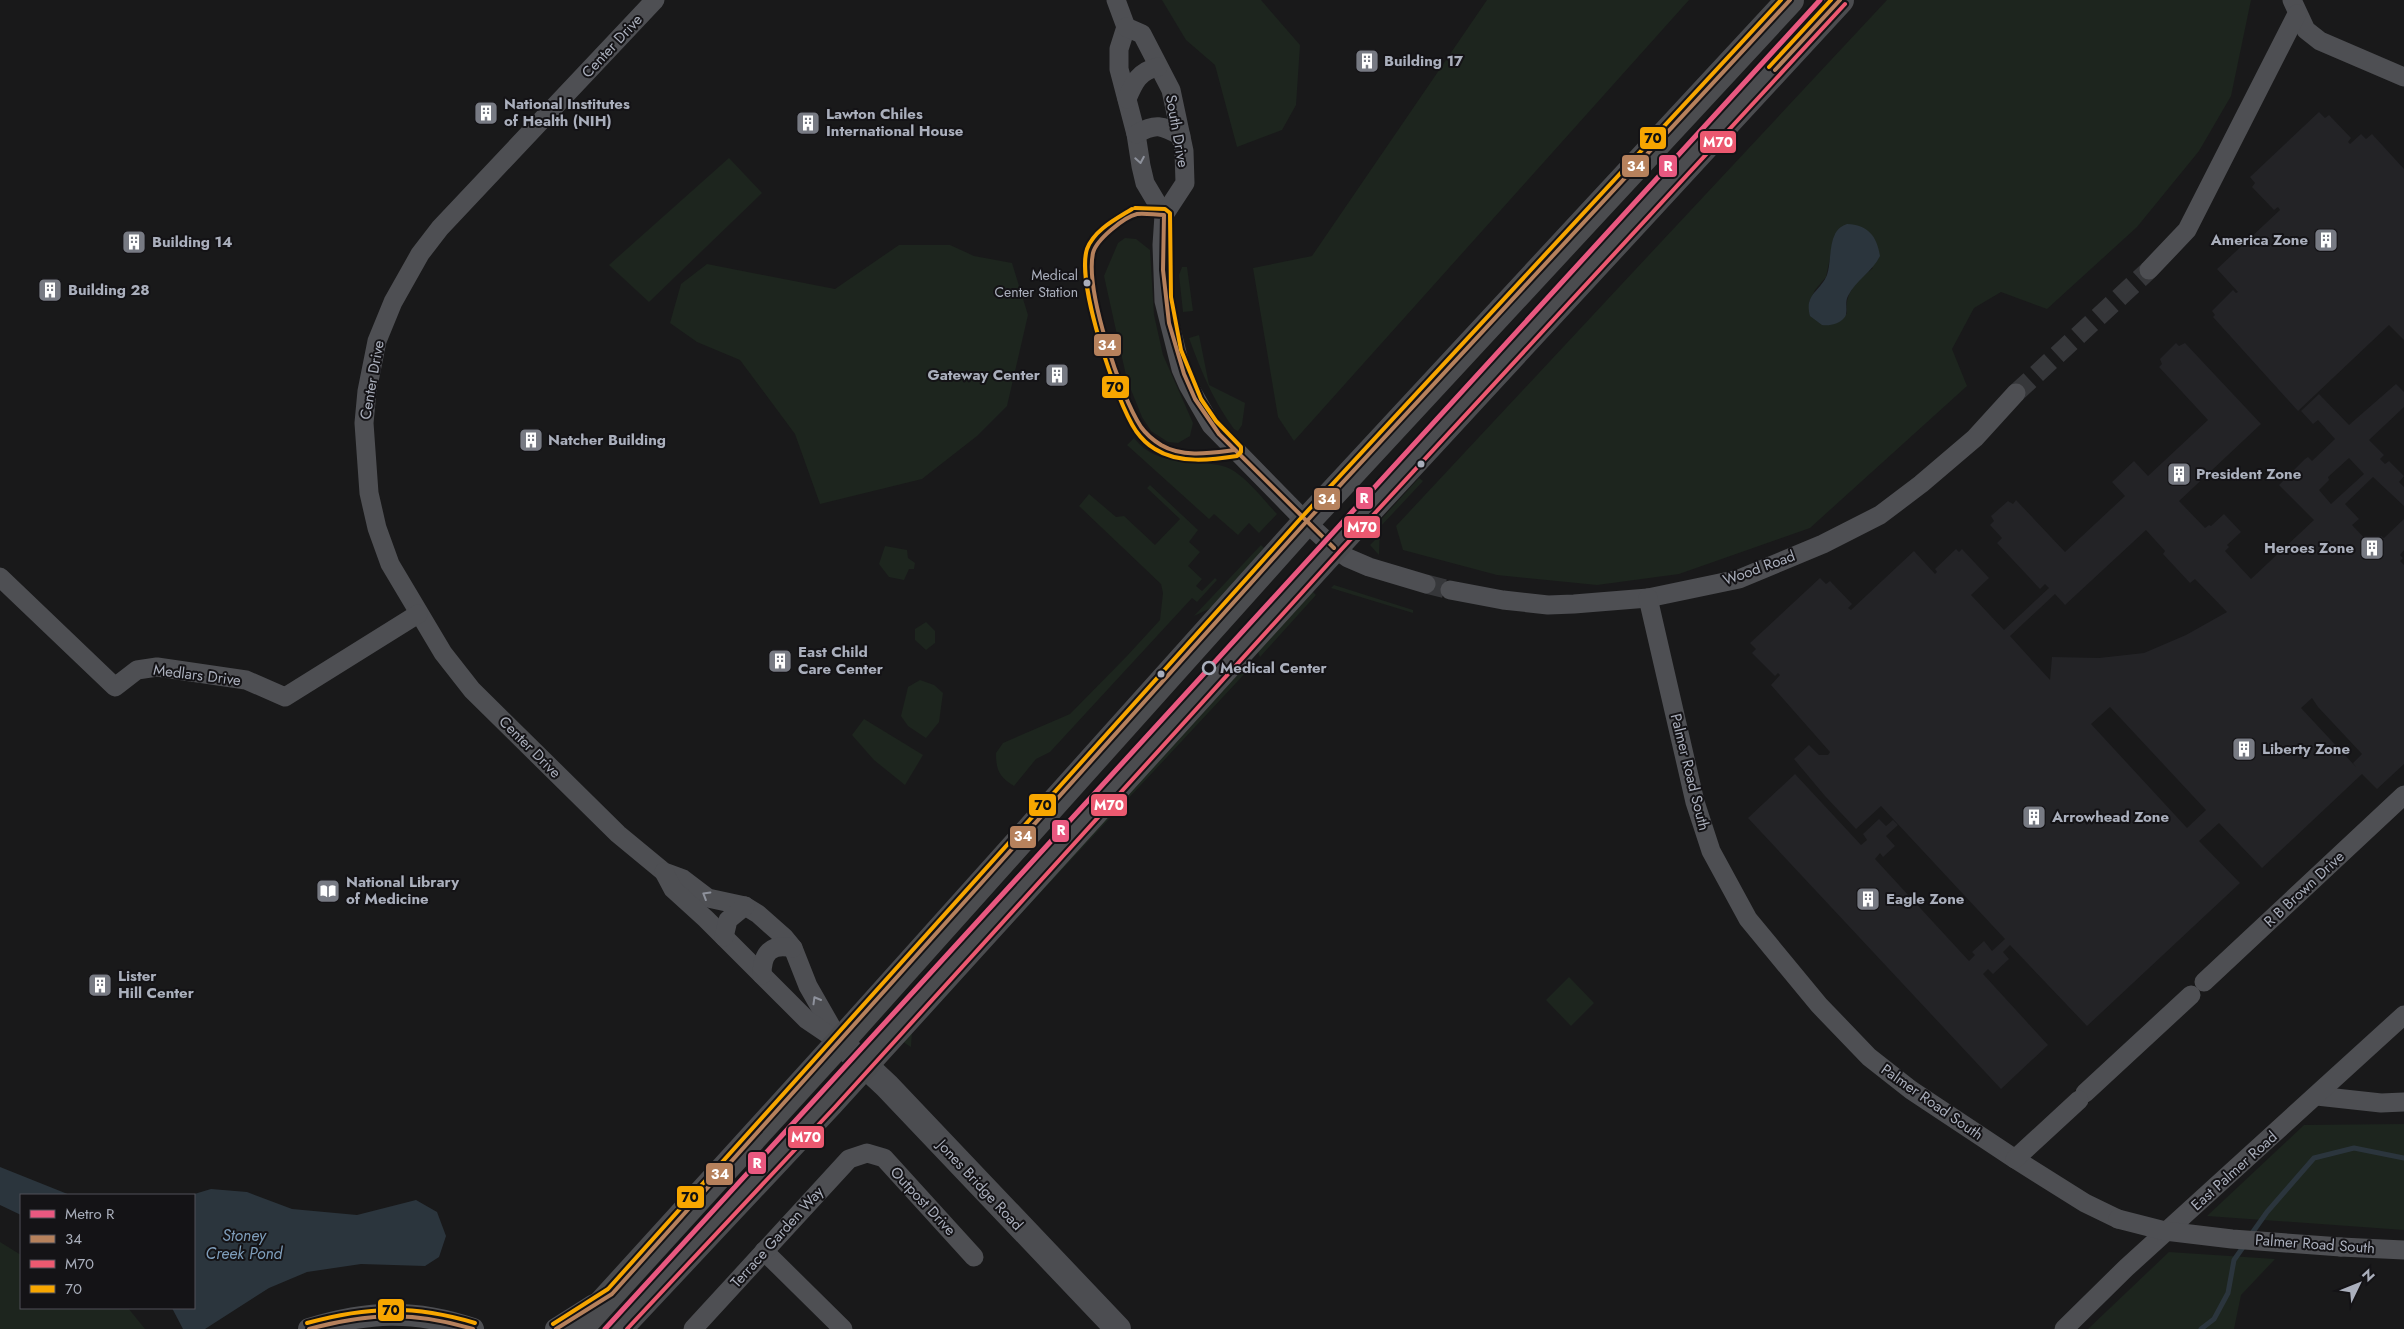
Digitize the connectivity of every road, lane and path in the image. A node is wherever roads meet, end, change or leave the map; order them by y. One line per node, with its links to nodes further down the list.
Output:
1 (656, 0): 21 (street, Center Drive)
2 (1116, 0): 6 (street)
3 (1790, 0): 15 (main road)
4 (1840, 0): 16 (main road)
5 (2294, 7): 8 (street); 13 (street)
6 (1126, 27): 7 (street, South Drive); 9 (street)
7 (1158, 67): 9 (street); 11 (street, South Drive)
8 (2404, 77)
9 (1127, 99): 10 (street)
10 (1136, 134): 11 (street); 12 (street, one-way to 12)
11 (1180, 136): 12 (street, South Drive)
12 (1164, 215): 15 (street, South Drive)
13 (2149, 270)
14 (2016, 393): 20 (street, Wood Road)
15 (1306, 522): 16 (street, South Drive); 29 (main road)
16 (1334, 548): 18 (street); 30 (main road)
17 (0, 577): 21 (street, Medlars Drive)
18 (1426, 584)
19 (1450, 590): 20 (street, Wood Road)
20 (1648, 598): 34 (street, Palmer Road South)
21 (418, 614): 23 (street, Center Drive)
22 (2404, 795): 34 (street, R B Brown Drive)
23 (664, 872): 24 (street, Center Drive, one-way to 23); 25 (street, Center Drive)
24 (745, 906): 25 (street); 26 (street, Center Drive)
25 (724, 937): 27 (street, Center Drive)
26 (793, 948): 27 (street); 29 (street, Center Drive, one-way to 26)
27 (762, 975): 29 (street, Center Drive)
28 (2404, 1014): 31 (street, East Palmer Road)
29 (840, 1042): 30 (main road, Jones Bridge Road); 38 (main road)
30 (864, 1065): 43 (main road); 46 (main road, Jones Bridge Road)
31 (2316, 1096): 32 (street); 47 (street, East Palmer Road)
32 (2404, 1102)
33 (867, 1152): 36 (street, Terrace Garden Way); 37 (street, Outpost Drive)
34 (2015, 1159): 35 (street, Palmer Road South, bridge)
35 (2404, 1250)
36 (764, 1252): 44 (street, Terrace Garden Way); 45 (street)
37 (974, 1257)
38 (612, 1294): 41 (street); 42 (main road)
39 (309, 1329): 40 (street)
40 (473, 1329)
41 (556, 1329)
42 (579, 1329)
43 (618, 1329)
44 (693, 1329)
45 (844, 1329)
46 (1118, 1329)
47 (2064, 1329)

